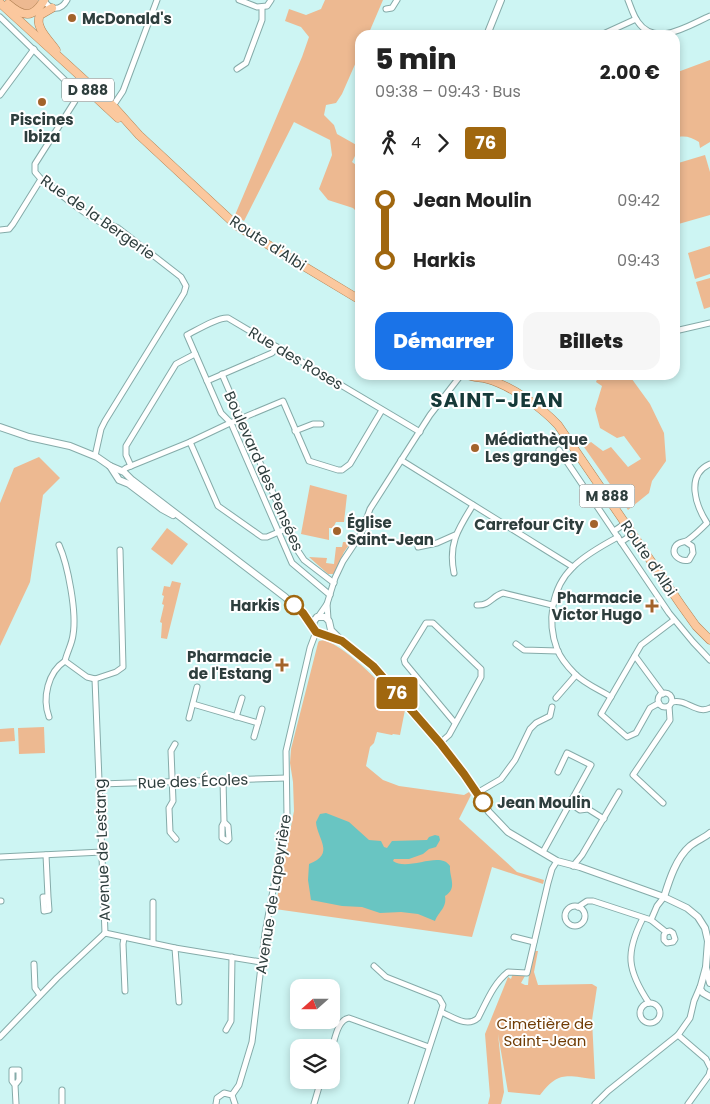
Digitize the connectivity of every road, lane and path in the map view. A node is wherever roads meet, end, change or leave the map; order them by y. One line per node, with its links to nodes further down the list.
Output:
1 (4, 0): 2 (main road)
2 (44, 0): 11 (street)
3 (67, 0): 11 (street)
4 (157, 0): 26 (street)
5 (239, 0): 12 (street)
6 (271, 0): 12 (street)
7 (397, 0): 13 (street)
8 (501, 0): 17 (street)
9 (628, 0): 16 (street)
10 (0, 3): 21 (main road, Route d'Albi / D 888)
11 (52, 8): 23 (main road)
12 (262, 8): 24 (street)
13 (386, 9)
14 (710, 16): 20 (street)
15 (0, 17): 22 (street, Rue de la Bergerie)
16 (636, 19): 18 (street); 19 (street)
17 (489, 30)
18 (612, 30)
19 (648, 30)
20 (679, 30)
21 (41, 41): 23 (main road, Route d'Albi / D 888); 27 (main road, Route d'Albi / D 888)
22 (34, 49): 25 (street); 28 (street, Rue de la Bergerie)
23 (68, 65): 26 (main road, Route d'Albi / D 888)
24 (237, 69)
25 (0, 94)
26 (113, 106): 27 (main road, Route d'Albi / D 888)
27 (139, 135): 30 (main road, Route d'Albi / D 888)
28 (41, 179): 29 (street); 52 (street, Rue de la Bergerie)
29 (0, 230)
30 (355, 297)
31 (710, 323): 32 (street)
32 (680, 330)
33 (277, 347): 34 (street, Rue des Roses); 35 (street); 43 (street, Rue des Roses)
34 (195, 354): 40 (street, Boulevard des Pensées); 55 (street)
35 (222, 374): 40 (street); 44 (street, Boulevard des Pensées)
36 (457, 380): 41 (street)
37 (461, 380): 41 (street)
38 (490, 380): 42 (main road, Route d'Albi / M 888)
39 (496, 380): 42 (main road, Route d'Albi / M 888)
40 (207, 381): 45 (street, Boulevard des Pensées)
41 (452, 386): 49 (street)
42 (512, 391): 58 (main road, Route d'Albi / M 888)
43 (382, 410): 48 (street); 49 (street, Rue des Roses)
44 (242, 419): 45 (street); 48 (street); 60 (street, Boulevard des Pensées)
45 (231, 423): 50 (street); 61 (street, Boulevard des Pensées)
46 (321, 424): 48 (street)
47 (0, 428): 52 (street)
48 (296, 431)
49 (420, 432): 53 (street)
50 (190, 442): 55 (street); 61 (street)
51 (559, 450): 62 (street)
52 (96, 456): 56 (street)
53 (402, 460): 57 (street); 72 (street)
54 (710, 464): 59 (street)
55 (132, 466): 56 (street)
56 (122, 475): 77 (street)
57 (473, 505): 64 (street); 70 (street)
58 (626, 523): 62 (street); 63 (main road, Route d'Albi / M 888)
59 (708, 525): 66 (street)
60 (288, 528): 61 (street); 72 (street, Boulevard des Pensées)
61 (278, 532): 73 (street, Boulevard des Pensées)
62 (616, 534): 65 (street); 70 (street)
63 (633, 534): 65 (street); 78 (main road, Route d'Albi / M 888)
64 (455, 535): 68 (street); 71 (street)
65 (621, 542): 80 (street)
66 (686, 542)
67 (59, 545): 90 (street)
68 (418, 547)
69 (120, 550): 92 (street)
70 (573, 567): 76 (street)
71 (454, 573)
72 (334, 583): 73 (street)
73 (330, 595): 74 (street)
74 (327, 604): 79 (street); 81 (street)
75 (477, 605): 76 (street)
76 (552, 605): 87 (street)
77 (303, 613): 79 (street); 82 (street)
78 (689, 614): 83 (main road, Route d'Albi / M 888); 84 (main road, Route d'Albi / M 888)
79 (318, 617): 81 (street); 82 (street)
80 (674, 620): 88 (street); 89 (street)
81 (329, 623): 82 (street); 85 (street)
82 (317, 630): 85 (street); 113 (street, Avenue de Lapeyrière)
83 (710, 636)
84 (710, 640)
85 (342, 641): 110 (street)
86 (516, 644): 87 (street)
87 (558, 651): 91 (street)
88 (635, 656): 94 (street); 95 (street)
89 (710, 660)
90 (66, 662): 92 (street); 104 (street)
91 (576, 675): 95 (street); 97 (street)
92 (95, 679): 116 (street, Avenue de Lestang)
93 (197, 687): 99 (street)
94 (663, 694): 98 (street); 100 (street)
95 (611, 697): 98 (street)
96 (242, 698): 105 (street)
97 (556, 698)
98 (659, 703): 100 (street)
99 (193, 704): 105 (street); 106 (street)
100 (671, 704): 102 (street); 119 (street)
101 (552, 707): 118 (street)
102 (710, 708)
103 (262, 709): 107 (street)
104 (49, 717)
105 (236, 717): 107 (street)
106 (189, 718)
107 (258, 723): 109 (street)
108 (455, 723): 108 (street); 110 (street)
109 (254, 737)
110 (440, 743): 118 (street)
111 (175, 744): 115 (street)
112 (558, 772): 126 (street)
113 (286, 778): 114 (street, Rue des Écoles); 145 (street, Avenue de Lapeyrière)
114 (223, 780): 115 (street, Rue des Écoles); 122 (street)
115 (172, 782): 116 (street, Rue des Écoles); 124 (street)
116 (100, 784): 125 (street, Avenue de Lestang)
117 (619, 792): 121 (street)
118 (477, 793): 126 (street)
119 (663, 803)
120 (588, 809): 121 (street)
121 (604, 819): 130 (street)
122 (224, 822)
123 (710, 833): 132 (street)
124 (176, 839)
125 (102, 852): 127 (street); 138 (street, Avenue de Lestang)
126 (543, 852): 129 (street)
127 (46, 855): 128 (street); 131 (street)
128 (0, 857)
129 (557, 861): 130 (street); 141 (street)
130 (573, 866): 132 (street)
131 (48, 897)
132 (664, 897): 136 (street); 148 (street)
133 (152, 902): 142 (street)
134 (578, 907): 135 (street)
135 (643, 918): 136 (street); 154 (street)
136 (651, 920): 137 (street)
137 (666, 932)
138 (105, 933): 140 (street); 152 (street, Avenue de Lestang)
139 (514, 937): 141 (street)
140 (124, 938): 142 (street); 150 (street)
141 (534, 942): 155 (street)
142 (153, 943): 143 (street)
143 (175, 948): 144 (street); 153 (street)
144 (232, 957): 145 (street); 156 (street)
145 (261, 962): 166 (street, Avenue de Lapeyrière)
146 (34, 964): 152 (street)
147 (374, 966): 155 (street)
148 (706, 967): 149 (street); 151 (street)
149 (710, 983): 151 (street)
150 (126, 991)
151 (705, 991): 157 (street)
152 (40, 995): 158 (street, Avenue de Lestang)
153 (179, 1002)
154 (648, 1003): 154 (street)
155 (441, 1012): 160 (street)
156 (226, 1030)
157 (678, 1035): 161 (street); 173 (street)
158 (0, 1037)
159 (335, 1039): 160 (street)
160 (430, 1047): 172 (street)
161 (710, 1066)
162 (710, 1071): 174 (street)
163 (16, 1085): 167 (street)
164 (318, 1089): 171 (street)
165 (62, 1090): 168 (street)
166 (232, 1096): 169 (street); 170 (street)
167 (16, 1104)
168 (62, 1104)
169 (216, 1104)
170 (235, 1104)
171 (314, 1104)
172 (411, 1104)
173 (595, 1104)
174 (688, 1104)

